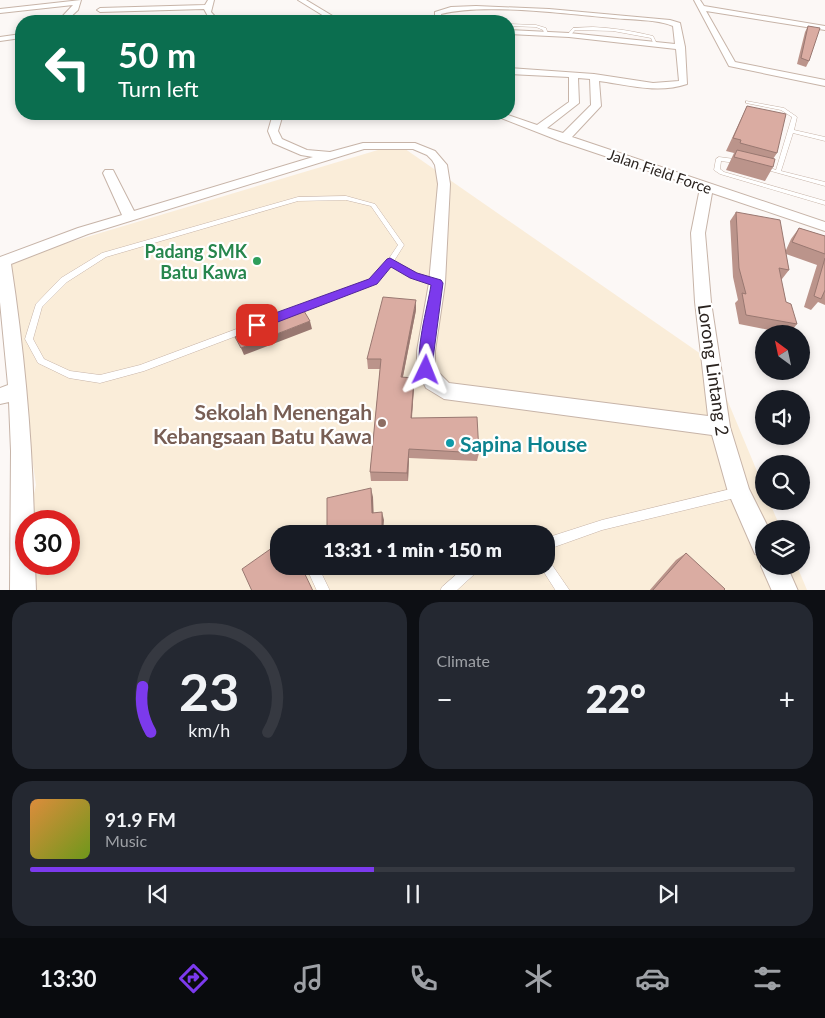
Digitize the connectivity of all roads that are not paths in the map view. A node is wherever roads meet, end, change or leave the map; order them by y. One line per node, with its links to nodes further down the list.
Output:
1 (211, 0): 6 (street)
2 (301, 0): 12 (street)
3 (697, 0): 7 (street)
4 (77, 2): 8 (street); 10 (street)
5 (511, 5): 13 (street); 20 (street)
6 (207, 7): 9 (street); 11 (street)
7 (702, 8): 15 (street); 24 (street)
8 (0, 10)
9 (100, 10)
10 (69, 15)
11 (208, 15)
12 (327, 15)
13 (438, 15)
14 (515, 25): 17 (lane)
15 (825, 28)
16 (515, 32): 17 (street)
17 (546, 34): 20 (street)
18 (15, 37): 19 (street)
19 (0, 39)
20 (681, 47): 23 (street)
21 (515, 71): 22 (street)
22 (572, 75): 23 (street); 28 (street)
23 (594, 77): 30 (street)
24 (825, 83)
25 (748, 102): 29 (lane)
26 (276, 120): 32 (street)
27 (512, 120): 28 (street, Jalan Field Force)
28 (538, 130): 30 (street, Jalan Field Force)
29 (792, 131): 31 (lane); 33 (lane)
30 (564, 139): 36 (street, Jalan Field Force)
31 (825, 139)
32 (331, 155): 38 (street); 42 (street)
33 (778, 172): 35 (lane); 37 (lane)
34 (109, 173): 38 (street)
35 (825, 184)
36 (707, 187): 39 (street, Jalan Field Force); 44 (street, Lorong Lintang 2)
37 (825, 203)
38 (130, 217): 40 (street)
39 (825, 227)
40 (2, 262): 43 (street)
41 (390, 262): 41 (lane); 42 (lane)
42 (437, 283): 44 (street)
43 (8, 393): 52 (street)
44 (720, 427): 45 (street, Lorong Lintang 2)
45 (739, 492): 46 (street, Lorong Lintang 2); 47 (lane)
46 (755, 526)
47 (555, 541)
48 (316, 575): 53 (lane)
49 (465, 575): 54 (lane)
50 (553, 575): 55 (lane)
51 (778, 575): 56 (street)
52 (23, 590)
53 (324, 590)
54 (446, 590)
55 (564, 590)
56 (785, 590)

